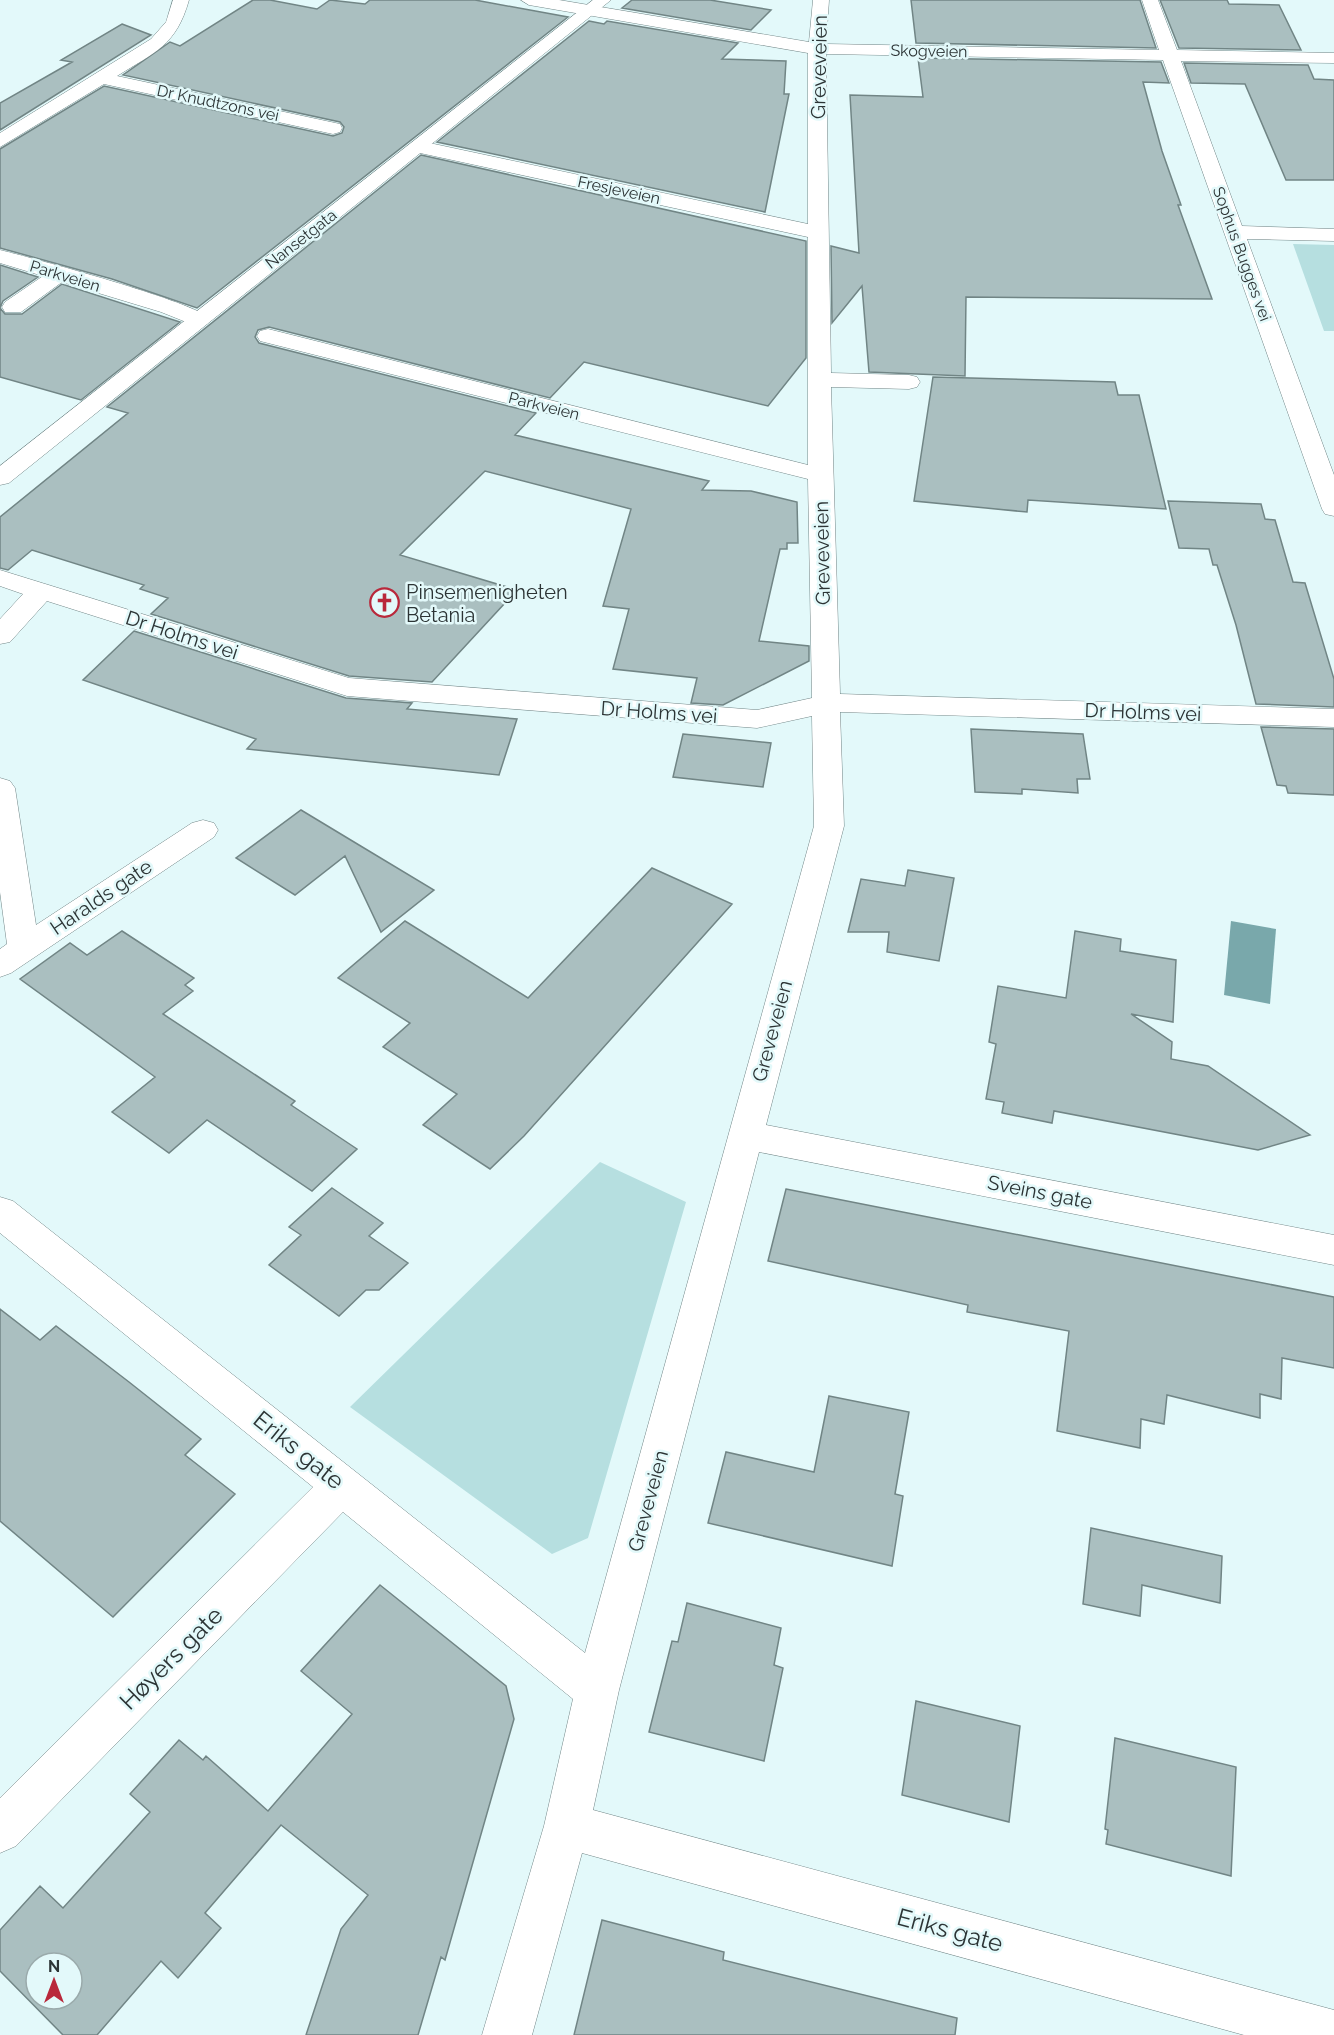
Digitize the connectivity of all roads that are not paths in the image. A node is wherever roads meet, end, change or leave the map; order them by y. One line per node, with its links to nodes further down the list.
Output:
1 (181, 0): 9 (street)
2 (529, 0): 5 (street, Skogveien)
3 (821, 0): 6 (street, Greveveien)
4 (1150, 0): 7 (street, Sophus Bugges vei)
5 (596, 5): 6 (street, Skogveien); 12 (street, Nansetgata)
6 (817, 49): 7 (street, Skogveien); 14 (street, Greveveien)
7 (1169, 55): 8 (street, Skogveien); 13 (street, Sophus Bugges vei)
8 (1334, 58)
9 (102, 78): 10 (street, Dr Knudtzons vei); 11 (street)
10 (333, 128)
11 (0, 141)
12 (420, 147): 14 (street, Fresjeveien); 19 (street, Nansetgata)
13 (1235, 232): 15 (street); 23 (street, Sophus Bugges vei)
14 (819, 233): 21 (street, Greveveien)
15 (1334, 235)
16 (0, 256): 17 (street, Parkveien)
17 (59, 274): 18 (street); 19 (street, Parkveien)
18 (13, 307)
19 (199, 319): 25 (street, Nansetgata)
20 (268, 336): 24 (street, Parkveien)
21 (819, 381): 22 (street); 24 (street, Greveveien)
22 (909, 382)
23 (1327, 471): 26 (street, Sophus Bugges vei)
24 (820, 475): 30 (street, Greveveien)
25 (0, 478)
26 (1334, 509)
27 (0, 578): 28 (street, Dr Holms vei)
28 (43, 591): 29 (street); 30 (street, Dr Holms vei)
29 (0, 636)
30 (828, 703): 31 (street, Dr Holms vei); 35 (street, Greveveien)
31 (1334, 718)
32 (0, 788): 34 (street)
33 (203, 830): 34 (street, Haralds gate)
34 (12, 957)
35 (746, 1135): 37 (street, Sveins gate); 39 (street, Greveveien)
36 (0, 1212): 38 (street, Eriks gate)
37 (1334, 1250)
38 (342, 1485): 39 (street, Eriks gate); 41 (street, Høyers gate)
39 (597, 1689): 40 (street, Greveveien)
40 (567, 1826): 42 (street, Greveveien); 43 (street, Eriks gate)
41 (0, 1830)
42 (507, 2035)
43 (1334, 2035)

